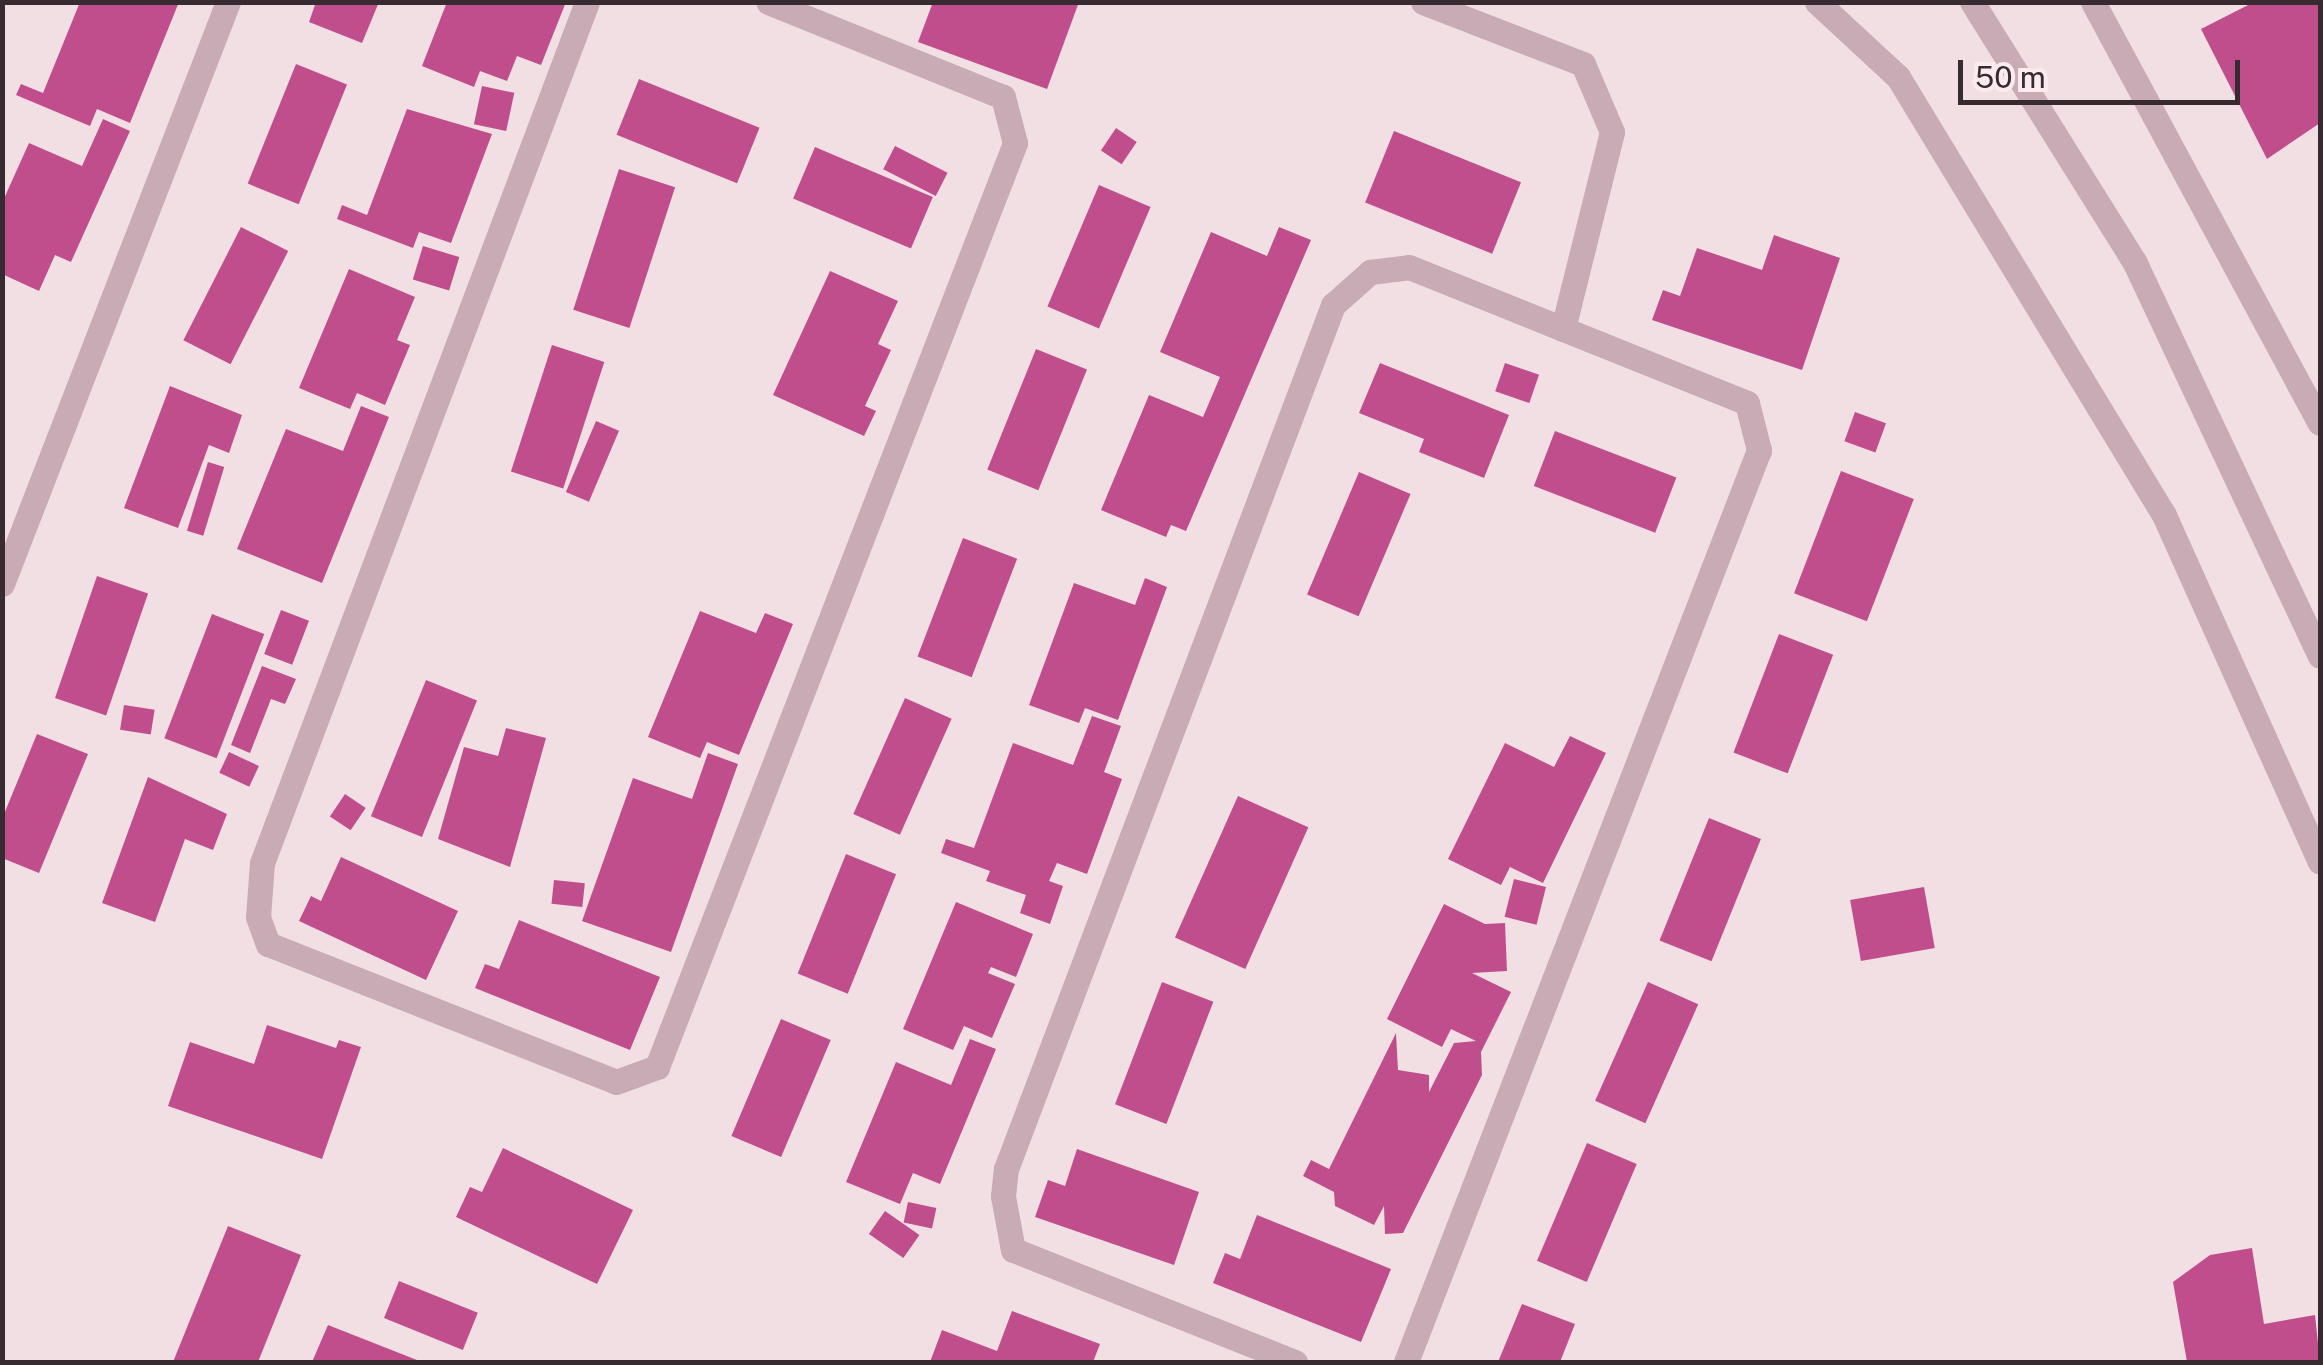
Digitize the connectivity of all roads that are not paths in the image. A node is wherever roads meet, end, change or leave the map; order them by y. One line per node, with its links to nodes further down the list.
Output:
1 (228, 2): 11 (street)
2 (587, 2): 8 (street)
3 (768, 2): 8 (street)
4 (1423, 2): 9 (street)
5 (1817, 2): 13 (street)
6 (1972, 2): 12 (street)
7 (2093, 2): 10 (street)
8 (822, 13)
9 (1564, 329): 14 (street); 15 (street)
10 (2320, 423)
11 (2, 584)
12 (2320, 656)
13 (2320, 862)
14 (1295, 1362)
15 (1406, 1362)

